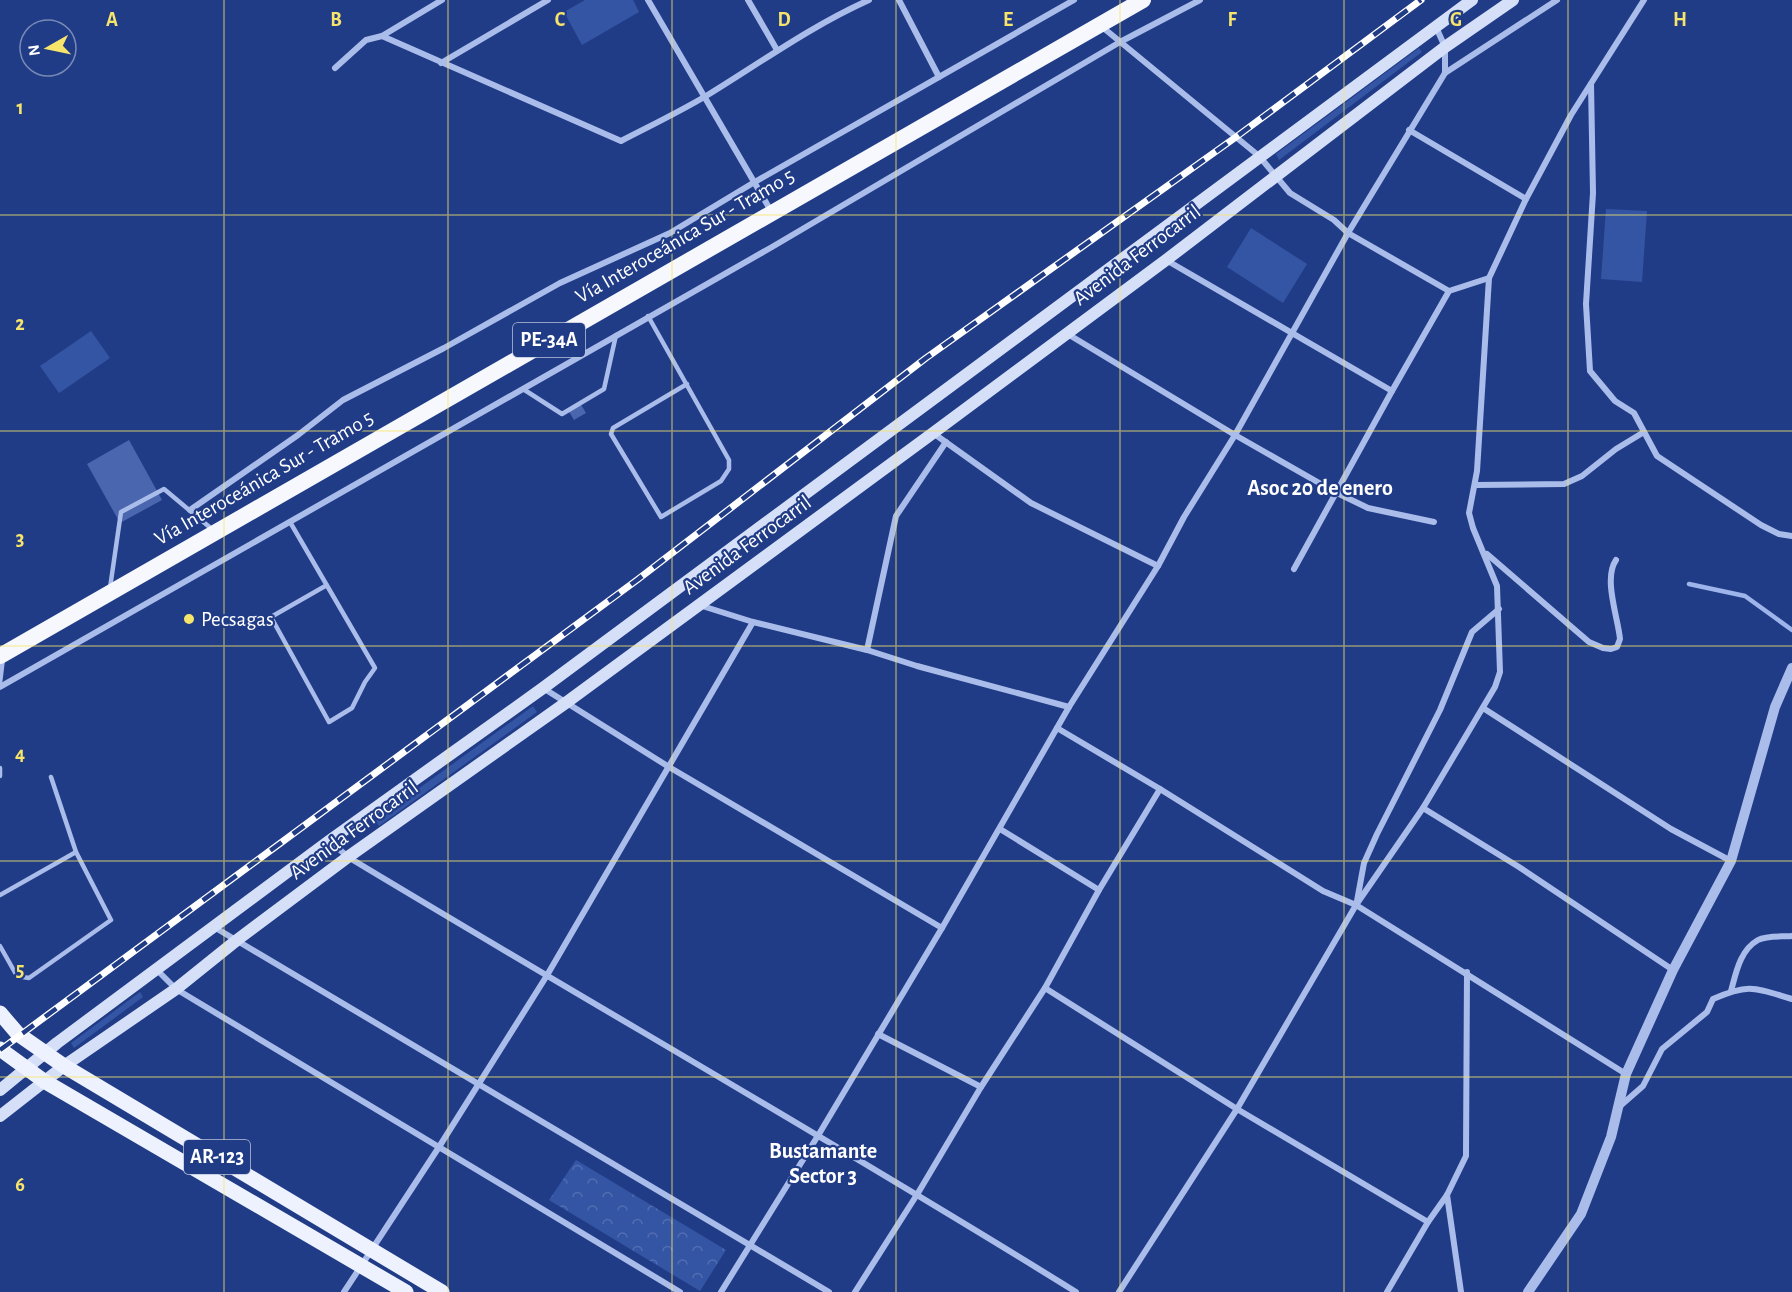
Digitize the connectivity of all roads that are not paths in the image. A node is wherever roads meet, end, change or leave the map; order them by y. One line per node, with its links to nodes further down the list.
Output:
1 (442, 0): 18 (street)
2 (548, 0): 22 (street)
3 (648, 0): 27 (street)
4 (748, 0): 21 (street)
5 (846, 0): 15 (street)
6 (869, 0): 15 (street)
7 (899, 0): 25 (street)
8 (1074, 0): 25 (street)
9 (1143, 0): 16 (highway, Vía Interoceánica Sur - Tramo 5 / PE-34A)
10 (1200, 0): 19 (street)
11 (1472, 0): 17 (main road, Avenida Ferrocarril)
12 (1513, 0): 20 (main road, Avenida Ferrocarril)
13 (1557, 0): 24 (street)
14 (1644, 0): 26 (street)
15 (851, 8): 21 (street)
16 (1100, 25): 19 (street); 33 (highway, Vía Interoceánica Sur - Tramo 5 / PE-34A)
17 (1436, 27): 20 (street); 29 (main road, Avenida Ferrocarril)
18 (382, 36): 22 (street); 23 (street)
19 (1120, 42): 29 (street); 38 (street)
20 (1445, 47): 24 (street); 30 (main road, Avenida Ferrocarril)
21 (777, 50): 27 (street)
22 (441, 63): 27 (street)
23 (336, 68)
24 (1445, 73): 28 (street)
25 (939, 77): 31 (street)
26 (1591, 84): 32 (street); 45 (street)
27 (705, 97): 31 (street)
28 (1409, 130): 32 (street); 34 (street)
29 (1259, 156): 30 (street); 69 (main road, Avenida Ferrocarril)
30 (1274, 176): 34 (street); 35 (main road, Avenida Ferrocarril)
31 (753, 183): 33 (street); 51 (street)
32 (1526, 200): 36 (street)
33 (772, 212): 54 (highway, Vía Interoceánica Sur - Tramo 5 / PE-34A)
34 (1348, 233): 37 (street); 39 (street)
35 (1166, 260): 39 (street); 40 (main road, Avenida Ferrocarril)
36 (1489, 278): 37 (street); 49 (street)
37 (1449, 291): 44 (street)
38 (648, 316): 41 (street); 42 (lane)
39 (1291, 332): 44 (street); 47 (street)
40 (1066, 333): 46 (main road, Avenida Ferrocarril); 47 (street)
41 (616, 334): 43 (street); 43 (lane)
42 (687, 384): 42 (lane)
43 (523, 389): 52 (street)
44 (1392, 391): 50 (street)
45 (1644, 432): 49 (street); 55 (street)
46 (933, 433): 48 (street); 62 (main road, Avenida Ferrocarril)
47 (1235, 435): 50 (street); 58 (street)
48 (946, 442): 58 (street); 65 (street)
49 (1475, 485): 56 (street)
50 (1335, 492): 53 (street); 59 (street)
51 (190, 510): 54 (lane); 61 (lane)
52 (290, 522): 60 (lane); 68 (street)
53 (1434, 522)
54 (215, 531): 61 (highway, Vía Interoceánica Sur - Tramo 5 / PE-34A)
55 (1792, 536)
56 (1484, 552): 57 (street); 63 (street)
57 (1616, 560)
58 (1158, 566): 71 (street)
59 (1293, 569)
60 (327, 585): 60 (lane)
61 (109, 593): 66 (highway, Vía Interoceánica Sur - Tramo 5 / PE-34A)
62 (699, 605): 64 (street); 70 (main road, Avenida Ferrocarril)
63 (1499, 609): 72 (street); 87 (street)
64 (753, 622): 65 (street); 74 (street)
65 (867, 650): 71 (street)
66 (2, 655): 68 (lane)
67 (1792, 668): 84 (street)
68 (0, 685)
69 (543, 688): 70 (street); 81 (main road, Avenida Ferrocarril)
70 (567, 702): 74 (street); 83 (main road, Avenida Ferrocarril)
71 (1069, 707): 73 (street)
72 (1483, 708): 79 (street); 84 (street)
73 (1057, 728): 78 (street); 80 (street)
74 (669, 767): 89 (street); 96 (street)
75 (0, 768): 76 (lane)
76 (0, 776)
77 (51, 777): 82 (lane)
78 (1160, 789): 85 (street); 87 (street)
79 (1423, 808): 87 (street); 94 (street)
80 (1000, 829): 85 (street); 89 (street)
81 (329, 841): 83 (street); 88 (main road, Avenida Ferrocarril)
82 (76, 852): 86 (lane); 92 (lane)
83 (348, 857): 91 (main road, Avenida Ferrocarril); 96 (street)
84 (1731, 861): 94 (street)
85 (1099, 890): 97 (street)
86 (0, 895)
87 (1356, 905): 95 (street); 113 (street)
88 (214, 927): 91 (street); 93 (main road, Avenida Ferrocarril)
89 (942, 928): 102 (street)
90 (1792, 936): 99 (street)
91 (237, 940): 98 (main road, Avenida Ferrocarril); 109 (street)
92 (0, 946)
93 (157, 969): 98 (street); 104 (main road, Avenida Ferrocarril)
94 (1673, 970): 107 (street)
95 (1467, 972): 107 (street); 118 (street)
96 (546, 977): 109 (street); 115 (street)
97 (1045, 988): 110 (street); 113 (street)
98 (176, 989): 105 (main road, Avenida Ferrocarril); 116 (street)
99 (1731, 991): 100 (street); 112 (street)
100 (1792, 999)
101 (0, 1013): 104 (main road, AR-123)
102 (878, 1034): 110 (street); 115 (street)
103 (0, 1049): 106 (main road, AR-123)
104 (45, 1054): 105 (main road, AR-123); 106 (main road, Avenida Ferrocarril)
105 (64, 1066): 108 (main road, Avenida Ferrocarril); 121 (main road, AR-123)
106 (26, 1069): 108 (main road, AR-123); 111 (main road, Avenida Ferrocarril)
107 (1626, 1074): 112 (street)
108 (44, 1081): 114 (main road, Avenida Ferrocarril); 122 (main road, AR-123)
109 (479, 1084): 116 (street); 120 (street)
110 (981, 1087): 117 (street)
111 (0, 1090)
112 (1618, 1107): 134 (street)
113 (1237, 1109): 119 (street); 131 (street)
114 (0, 1116)
115 (819, 1134): 117 (street); 120 (street)
116 (439, 1148): 121 (street); 126 (street)
117 (918, 1194): 129 (street); 130 (street)
118 (1447, 1195): 119 (street); 133 (street)
119 (1428, 1222): 132 (street)
120 (750, 1245): 127 (street); 128 (street)
121 (373, 1250): 122 (street); 125 (main road, AR-123)
122 (362, 1266): 123 (street); 124 (main road, AR-123)
123 (344, 1292)
124 (406, 1292)
125 (442, 1292)
126 (680, 1292)
127 (721, 1292)
128 (829, 1292)
129 (855, 1292)
130 (1076, 1292)
131 (1119, 1292)
132 (1387, 1292)
133 (1461, 1292)
134 (1528, 1292)

